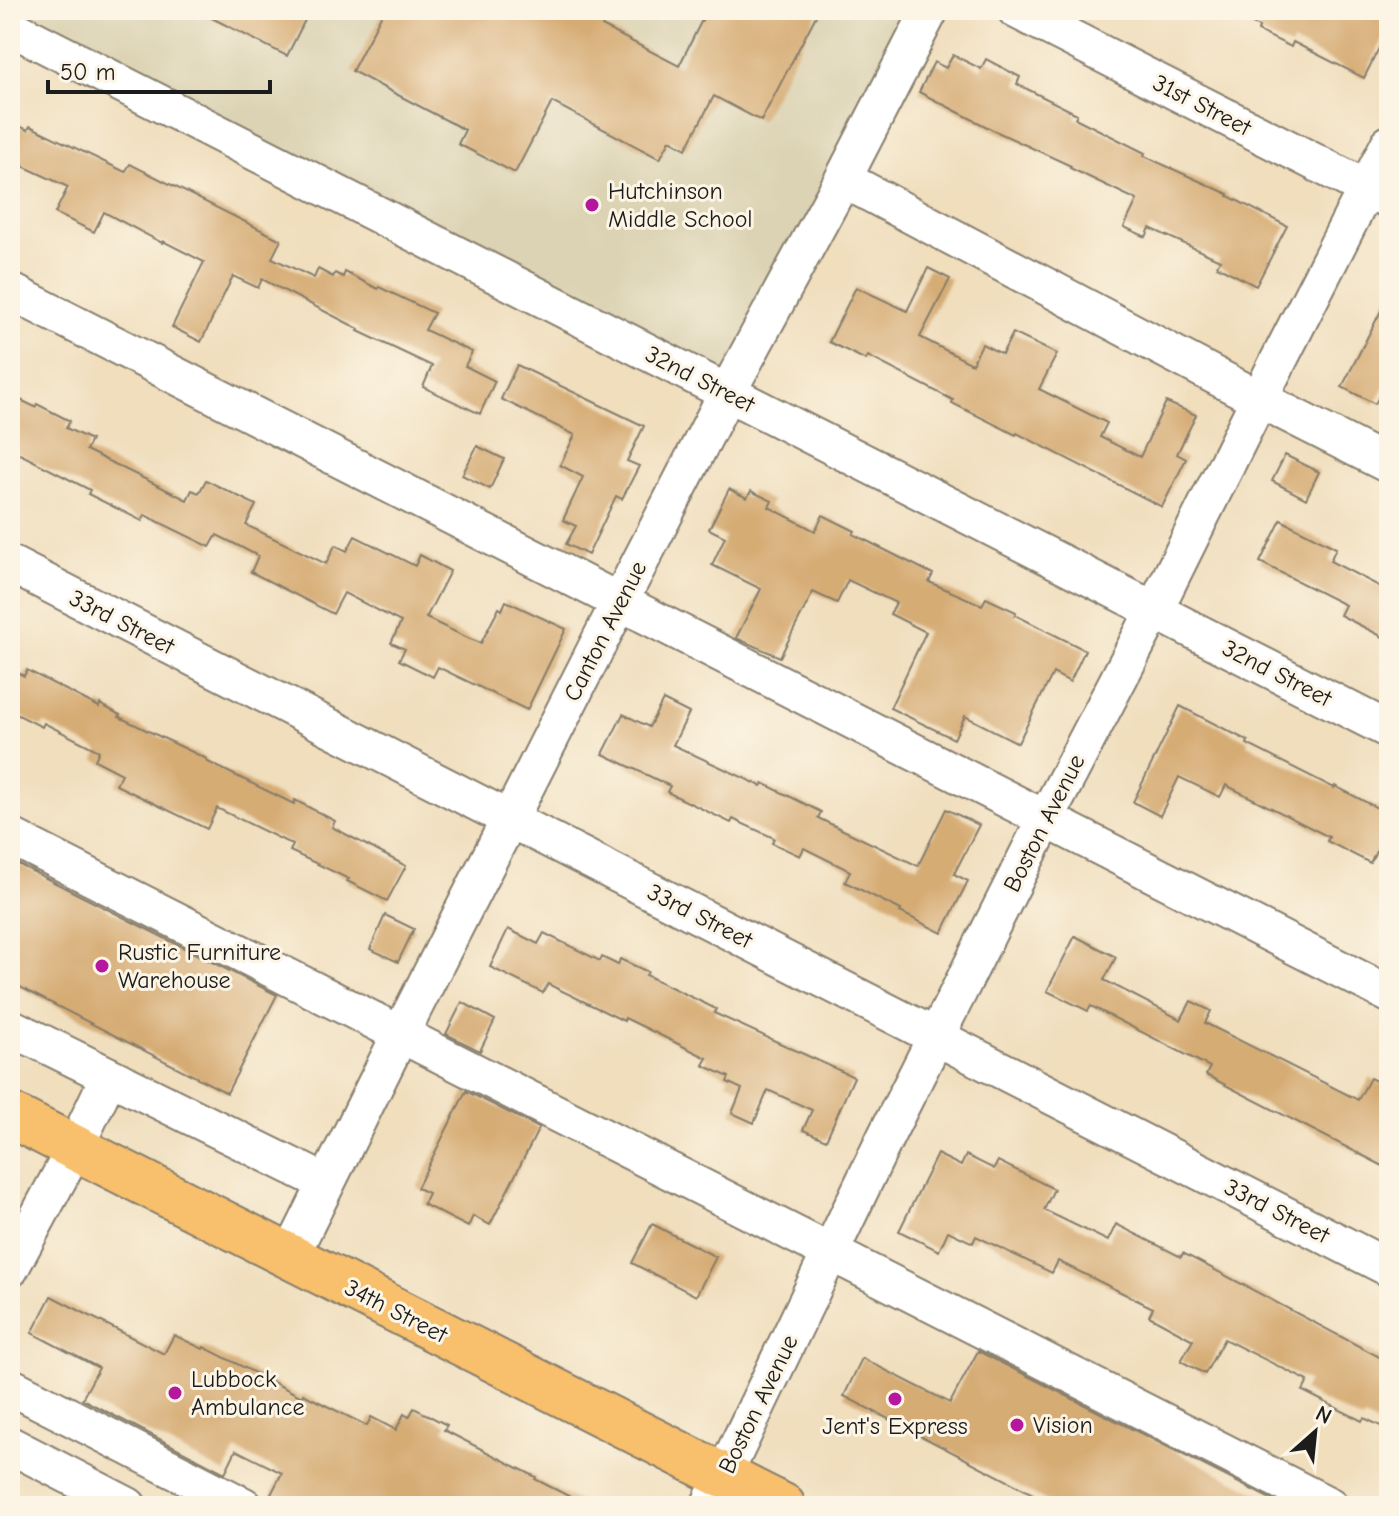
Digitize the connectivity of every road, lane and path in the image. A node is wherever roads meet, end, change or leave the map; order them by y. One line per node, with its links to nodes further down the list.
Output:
1 (930, 10): 5 (street, Canton Avenue)
2 (1016, 10): 6 (street, 31st Street)
3 (10, 27): 8 (street, 32nd Street)
4 (1389, 144): 6 (street, Boston Avenue)
5 (843, 179): 8 (street, Canton Avenue); 9 (street)
6 (1378, 194): 9 (street, Boston Avenue)
7 (10, 291): 12 (street)
8 (727, 393): 12 (street, Canton Avenue); 13 (street, 32nd Street)
9 (1259, 399): 10 (street); 13 (street, Boston Avenue)
10 (1389, 465)
11 (10, 564): 16 (street, 33rd Street)
12 (620, 601): 15 (street); 16 (street, Canton Avenue)
13 (1154, 611): 14 (street, 32nd Street); 15 (street, Boston Avenue)
14 (1389, 730)
15 (1046, 818): 18 (street); 21 (street, Boston Avenue)
16 (510, 819): 20 (street, Canton Avenue); 21 (street, 33rd Street)
17 (10, 836): 20 (street)
18 (1389, 994)
19 (10, 1027): 22 (street)
20 (400, 1035): 25 (street, Canton Avenue); 26 (street)
21 (936, 1037): 26 (street, Boston Avenue); 28 (street, 33rd Street)
22 (109, 1076): 24 (street); 25 (street)
23 (10, 1115): 24 (main road, 34th Street)
24 (75, 1148): 27 (main road, 34th Street); 29 (street)
25 (326, 1183): 27 (street, Canton Avenue)
26 (831, 1253): 32 (street, Boston Avenue); 36 (street)
27 (290, 1257): 32 (main road, 34th Street)
28 (1389, 1268)
29 (10, 1269)
30 (10, 1386): 34 (street)
31 (10, 1445): 33 (street)
32 (716, 1491): 35 (main road, 34th Street)
33 (128, 1506)
34 (244, 1506)
35 (783, 1506)
36 (1330, 1506)

